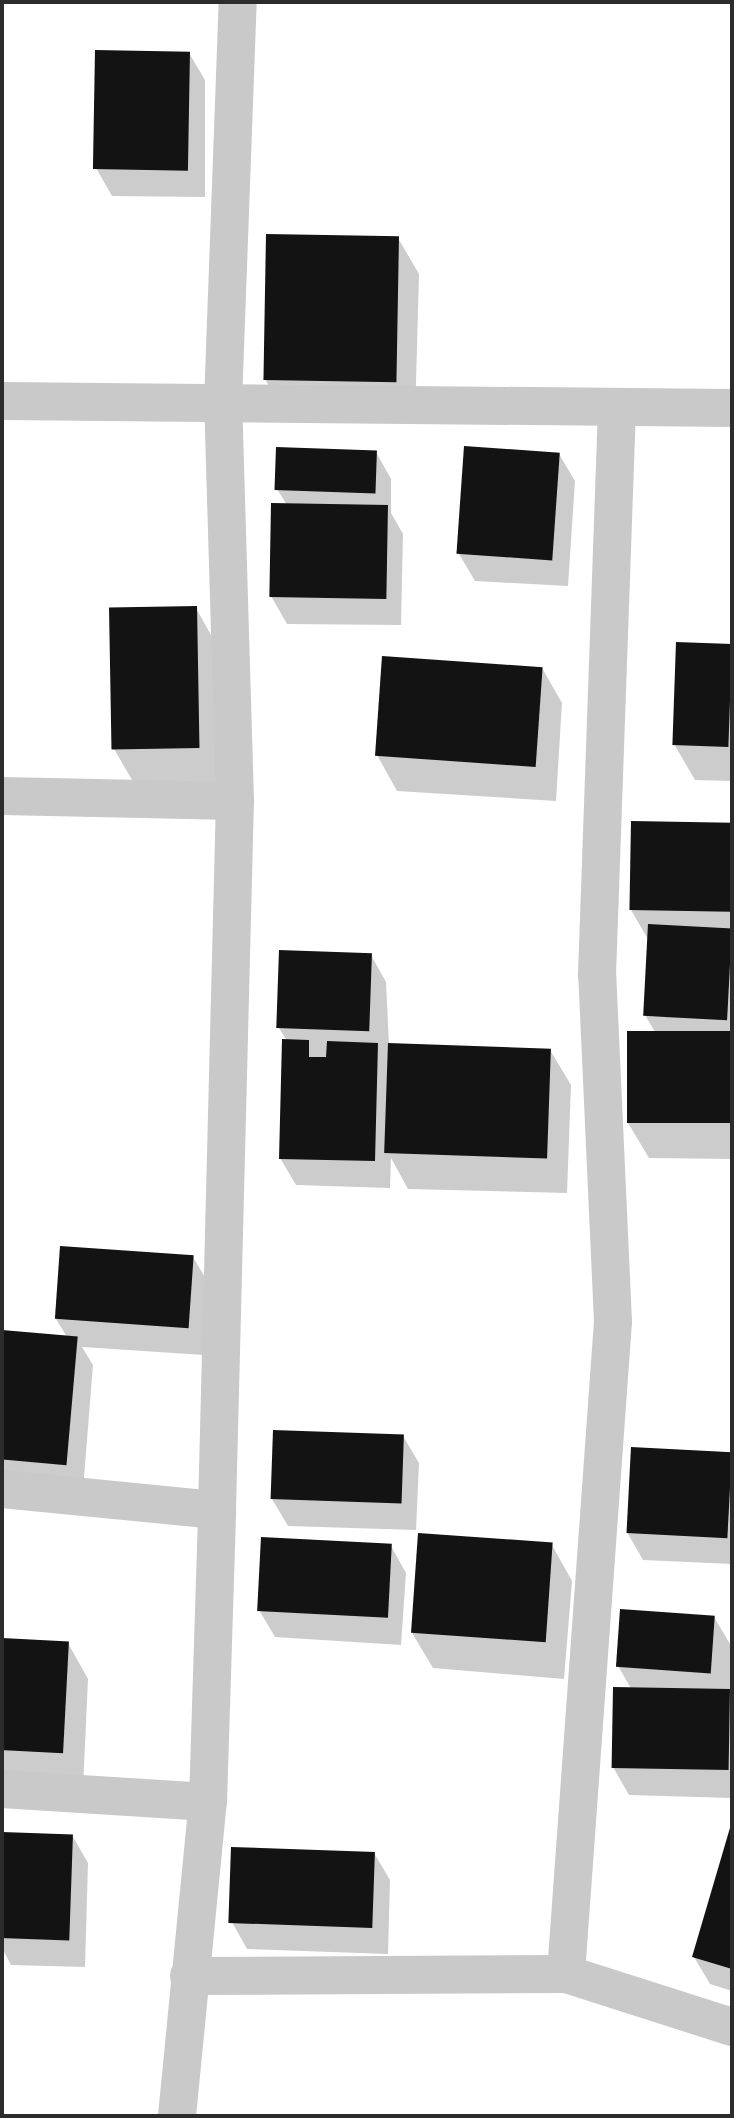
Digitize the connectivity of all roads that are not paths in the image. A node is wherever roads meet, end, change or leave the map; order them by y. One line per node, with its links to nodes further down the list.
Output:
1 (238, 2): 3 (street)
2 (2, 401): 3 (street)
3 (223, 403): 4 (street); 7 (street)
4 (617, 407): 5 (street); 12 (street)
5 (732, 408)
6 (2, 796): 7 (street)
7 (235, 801): 9 (street)
8 (2, 1489): 9 (street)
9 (217, 1510): 11 (street)
10 (2, 1789): 11 (street)
11 (208, 1802): 13 (street)
12 (566, 1974): 13 (street); 14 (street)
13 (189, 1976): 15 (street)
14 (732, 2027)
15 (177, 2116)

